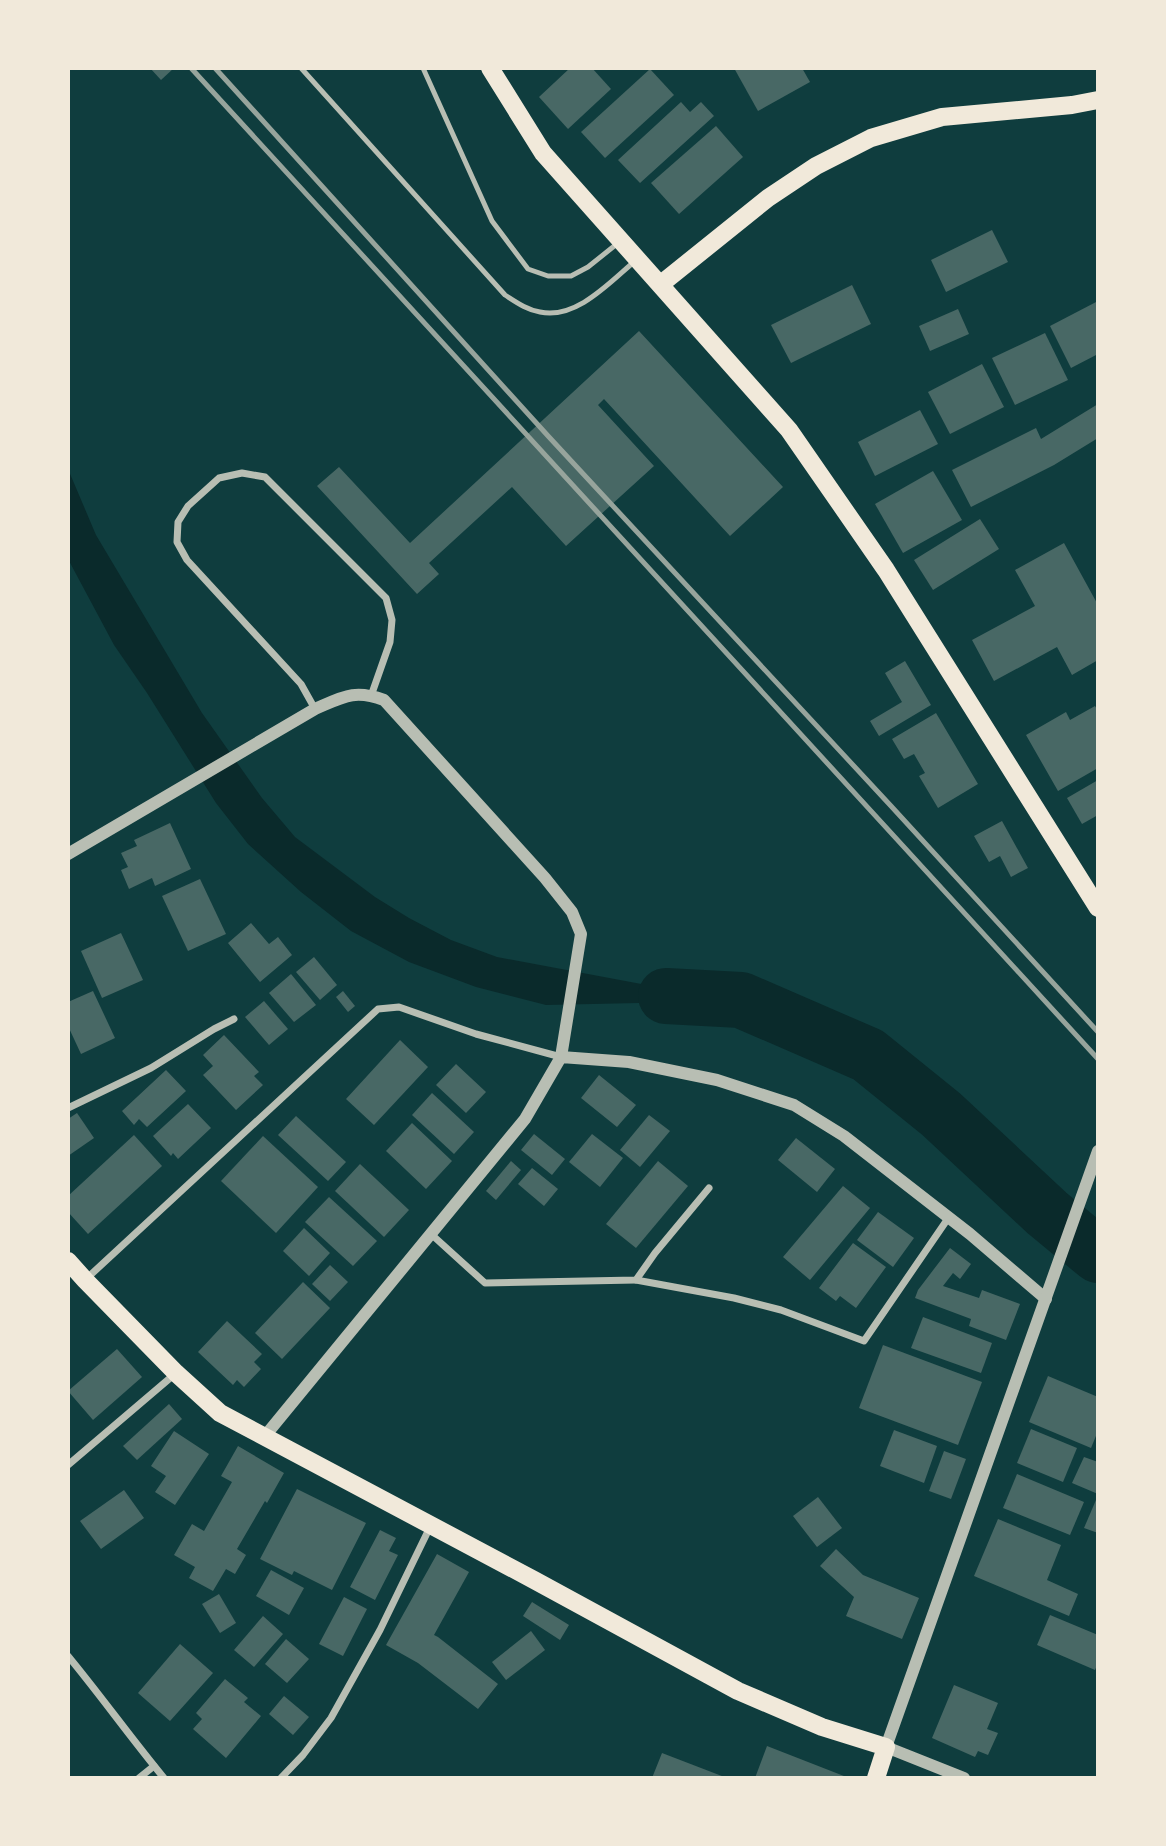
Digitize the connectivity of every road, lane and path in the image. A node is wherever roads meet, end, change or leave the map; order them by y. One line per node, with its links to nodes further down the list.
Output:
1 (301, 68): 6 (lane)
2 (423, 68): 5 (lane)
3 (490, 68): 5 (main road)
4 (1098, 100): 7 (main road)
5 (620, 240): 6 (main road)
6 (637, 259): 7 (main road)
7 (661, 284): 11 (main road)
8 (371, 696): 9 (street); 9 (street); 13 (street)
9 (315, 709): 10 (street)
10 (68, 855)
11 (1098, 908)
12 (234, 1019): 14 (street)
13 (561, 1057): 17 (street); 18 (street); 20 (street)
14 (68, 1108)
15 (1098, 1151): 22 (street)
16 (709, 1188): 21 (street)
17 (948, 1217): 21 (street); 22 (street)
18 (431, 1234): 21 (street); 24 (street)
19 (68, 1261): 20 (main road)
20 (85, 1280): 23 (main road)
21 (636, 1280)
22 (1046, 1298): 28 (street)
23 (177, 1373): 24 (main road); 25 (street)
24 (265, 1436): 26 (main road)
25 (68, 1465)
26 (430, 1525): 28 (main road); 32 (street)
27 (68, 1656): 29 (street)
28 (886, 1747): 33 (main road); 34 (street)
29 (154, 1766): 30 (street); 31 (street)
30 (139, 1778)
31 (164, 1778)
32 (281, 1778)
33 (876, 1778)
34 (964, 1778)

